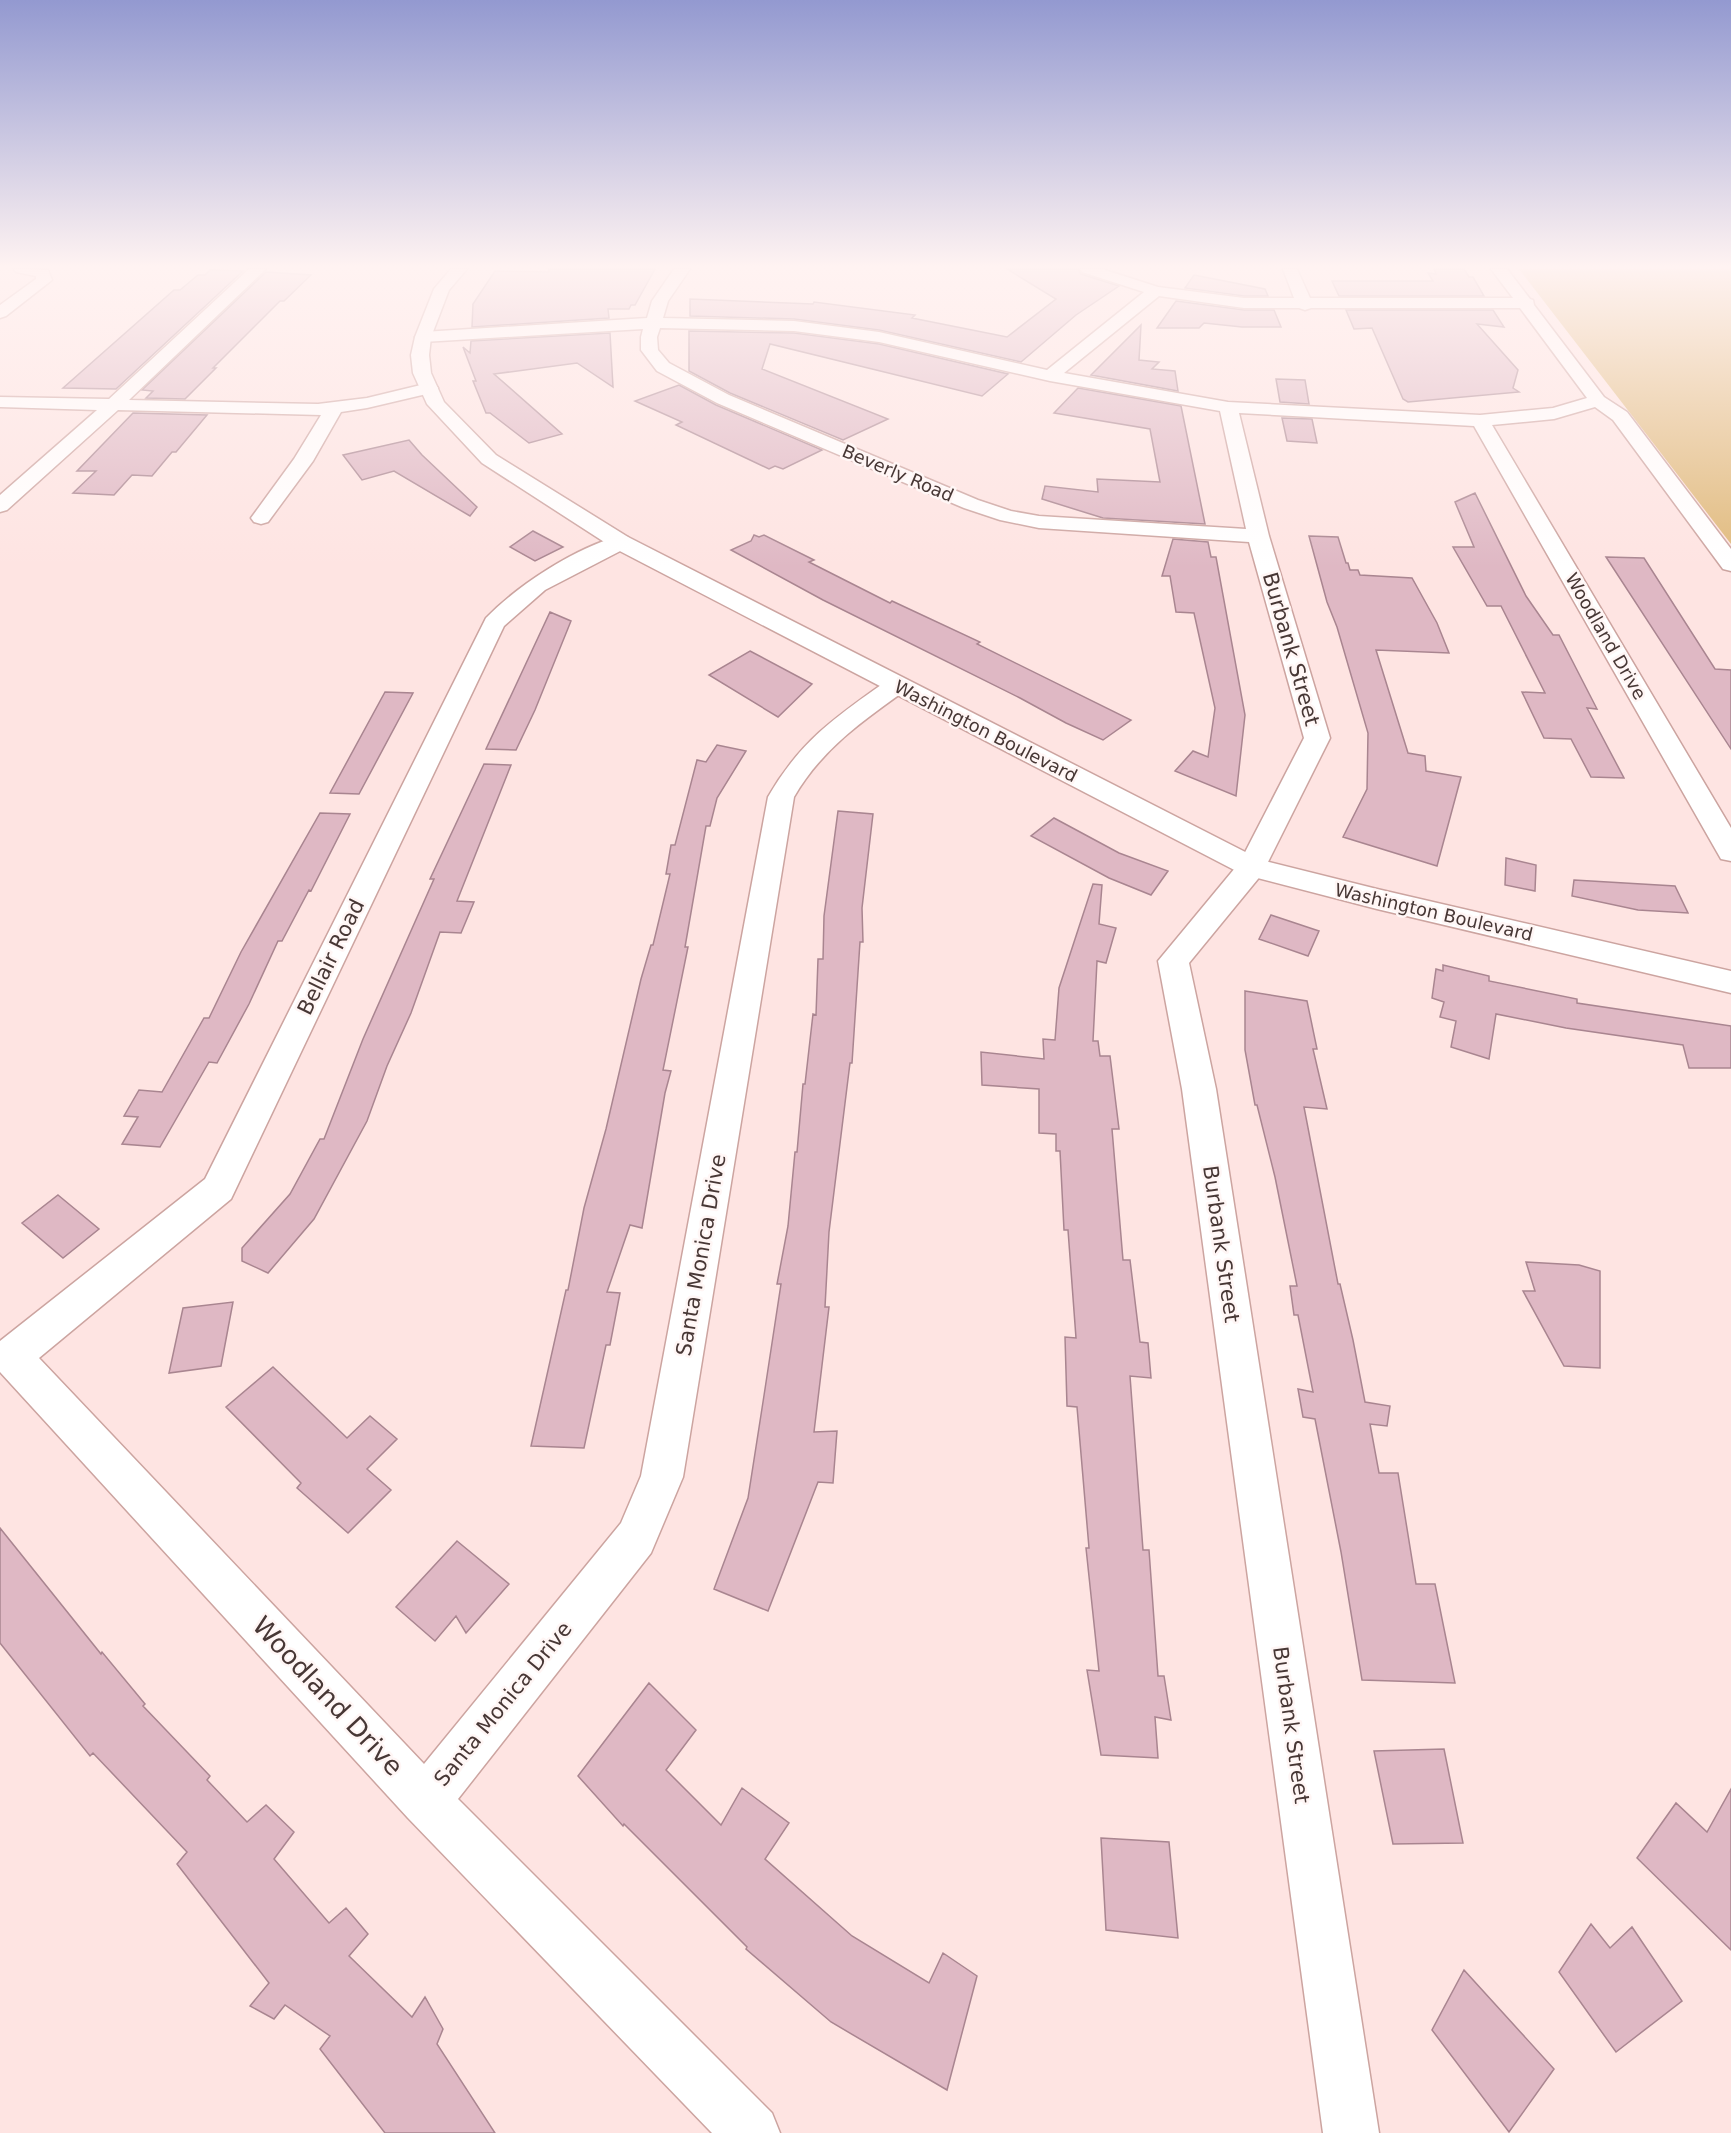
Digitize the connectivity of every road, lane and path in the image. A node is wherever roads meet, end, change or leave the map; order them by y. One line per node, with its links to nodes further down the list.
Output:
1 (152, 369): 11 (street)
2 (422, 369): 8 (street, Washington Boulevard)
3 (665, 369): 17 (street, Beverly Road)
4 (1017, 369): 7 (street)
5 (1059, 369): 7 (street)
6 (1574, 369): 9 (street)
7 (1050, 376): 12 (street)
8 (429, 388): 13 (street); 18 (street, Washington Boulevard)
9 (1598, 401): 14 (street); 19 (street)
10 (0, 402): 11 (street)
11 (114, 404): 13 (street); 15 (street)
12 (1228, 406): 14 (street); 17 (street, Burbank Street)
13 (334, 408): 16 (street)
14 (1480, 421): 21 (street, Woodland Drive)
15 (0, 506)
16 (261, 518)
17 (1257, 536): 22 (street, Burbank Street)
18 (620, 542): 20 (street, Washington Boulevard); 24 (street, Bellair Road)
19 (1731, 564)
20 (897, 685): 22 (street, Washington Boulevard); 25 (street, Santa Monica Drive)
21 (1731, 852)
22 (1252, 867): 23 (street, Washington Boulevard); 27 (street, Burbank Street)
23 (1731, 982)
24 (11, 1356): 25 (street, Woodland Drive)
25 (425, 1801): 26 (street, Woodland Drive)
26 (752, 2133)
27 (1351, 2133)

